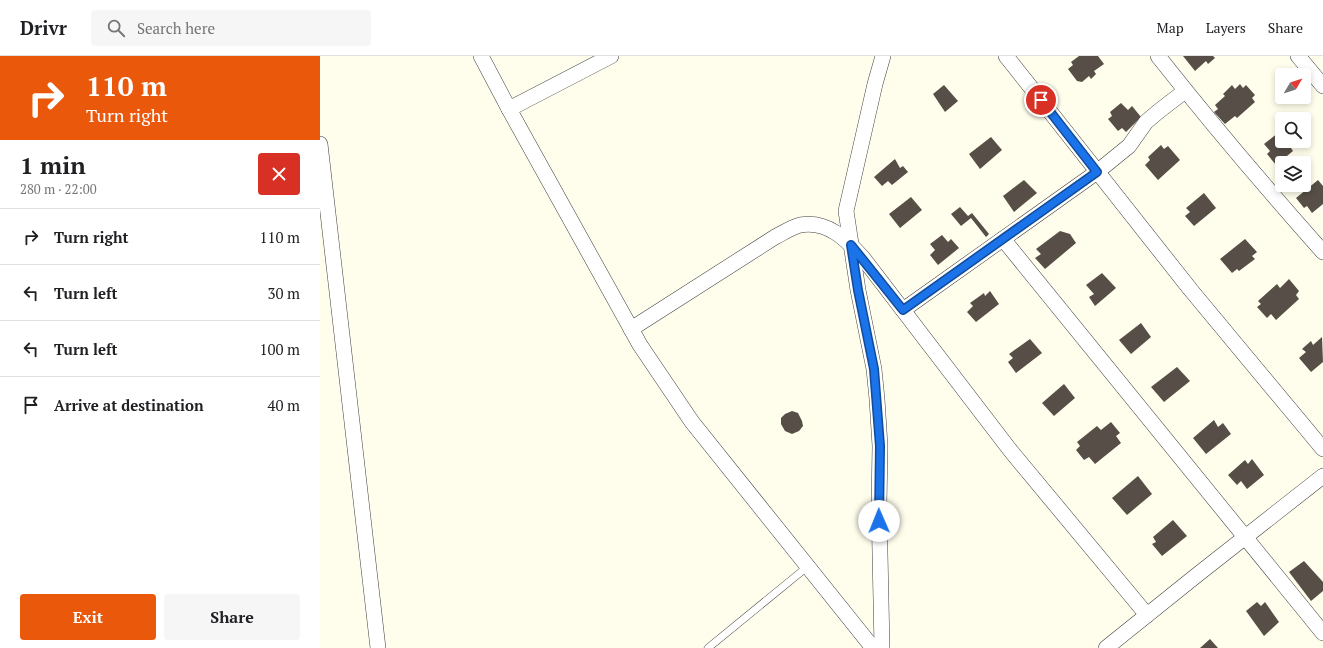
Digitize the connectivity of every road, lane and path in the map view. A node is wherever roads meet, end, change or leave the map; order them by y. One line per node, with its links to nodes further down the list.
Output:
1 (481, 56): 9 (street)
2 (611, 56): 9 (street)
3 (883, 56): 13 (street)
4 (1006, 56): 11 (street)
5 (1158, 56): 8 (street)
6 (1298, 56): 7 (street)
7 (1323, 86)
8 (1185, 91): 11 (street); 14 (street)
9 (509, 109): 16 (street)
10 (320, 144): 23 (street)
11 (1097, 172): 12 (street); 17 (street)
12 (1003, 239): 15 (street); 19 (street)
13 (851, 245): 15 (street); 16 (street); 26 (street)
14 (1323, 252)
15 (903, 310): 21 (street)
16 (631, 329): 20 (street)
17 (1323, 449)
18 (1323, 476): 19 (street)
19 (1245, 536): 21 (street); 22 (street)
20 (807, 567): 24 (lane); 25 (street)
21 (1147, 615): 27 (street)
22 (1323, 633)
23 (378, 648)
24 (708, 648)
25 (873, 648)
26 (882, 648)
27 (1106, 648)

